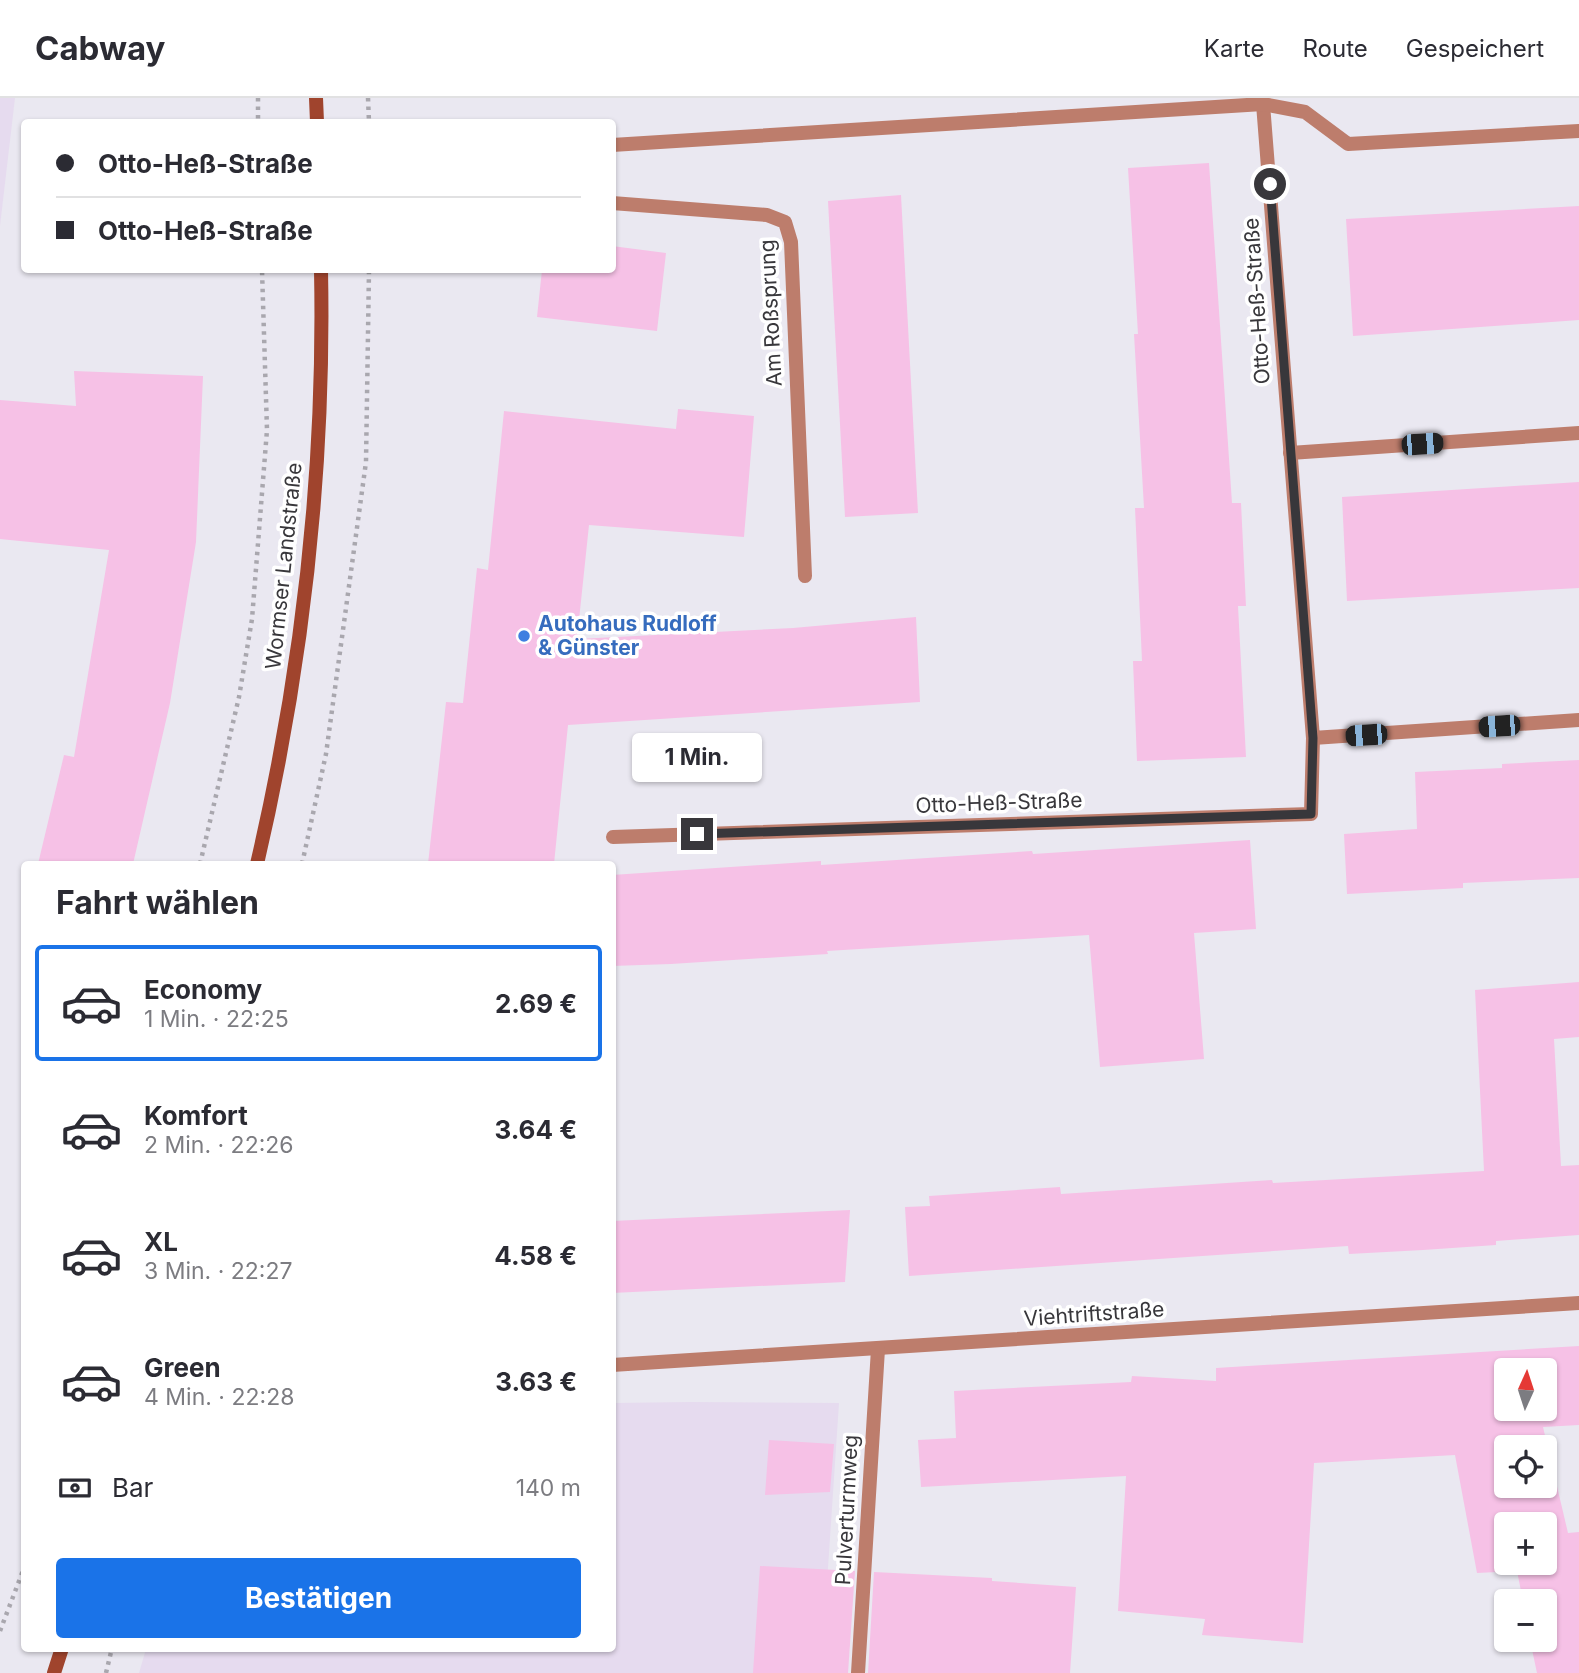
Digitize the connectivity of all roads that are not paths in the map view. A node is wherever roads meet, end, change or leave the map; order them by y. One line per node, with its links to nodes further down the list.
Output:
1 (316, 98): 4 (main road)
2 (1264, 104): 3 (street); 6 (street); 10 (street, Otto-Heß-Straße)
3 (1305, 105): 5 (street)
4 (317, 119)
5 (1579, 131)
6 (616, 145)
7 (616, 203): 11 (street, Am Roßsprung)
8 (321, 273): 15 (main road, Wormser Landstraße)
9 (1579, 433): 10 (street)
10 (1290, 453): 13 (street, Otto-Heß-Straße)
11 (805, 576)
12 (1579, 720): 13 (street)
13 (1313, 738): 14 (street, Otto-Heß-Straße)
14 (613, 837)
15 (258, 861)
16 (1579, 1303): 17 (street, Viehtriftstraße)
17 (878, 1349): 18 (street, Viehtriftstraße); 21 (street, Pulverturmweg)
18 (616, 1365)
19 (61, 1652): 20 (main road)
20 (54, 1673)
21 (859, 1673)

